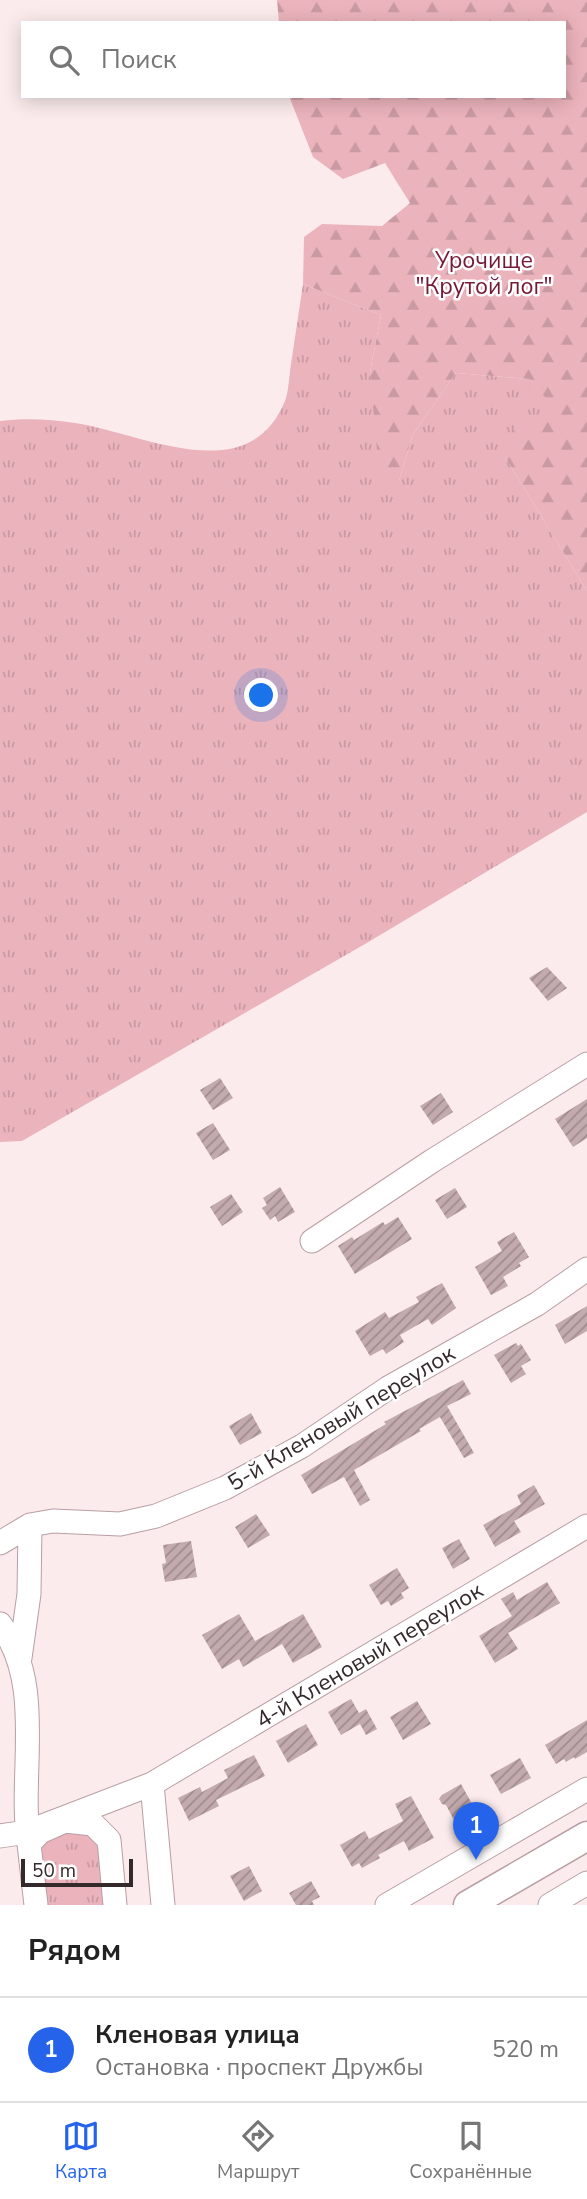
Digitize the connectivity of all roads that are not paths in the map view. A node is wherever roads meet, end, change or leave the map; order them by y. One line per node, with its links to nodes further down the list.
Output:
1 (587, 1064): 2 (street)
2 (313, 1241)
3 (587, 1269): 4 (street, 5-й Кленовый переулок)
4 (30, 1525): 6 (street, 5-й Кленовый переулок); 8 (street)
5 (587, 1526): 9 (street, 4-й Кленовый переулок)
6 (0, 1543)
7 (0, 1624): 8 (street)
8 (20, 1660): 13 (street)
9 (152, 1784): 13 (street, 4-й Кленовый переулок); 17 (street)
10 (587, 1789): 18 (street)
11 (0, 1836): 13 (street)
12 (587, 1836): 19 (main road)
13 (28, 1838): 15 (street); 16 (street)
14 (587, 1883): 20 (street)
15 (36, 1905)
16 (115, 1905)
17 (163, 1905)
18 (387, 1905)
19 (468, 1905)
20 (550, 1905)

